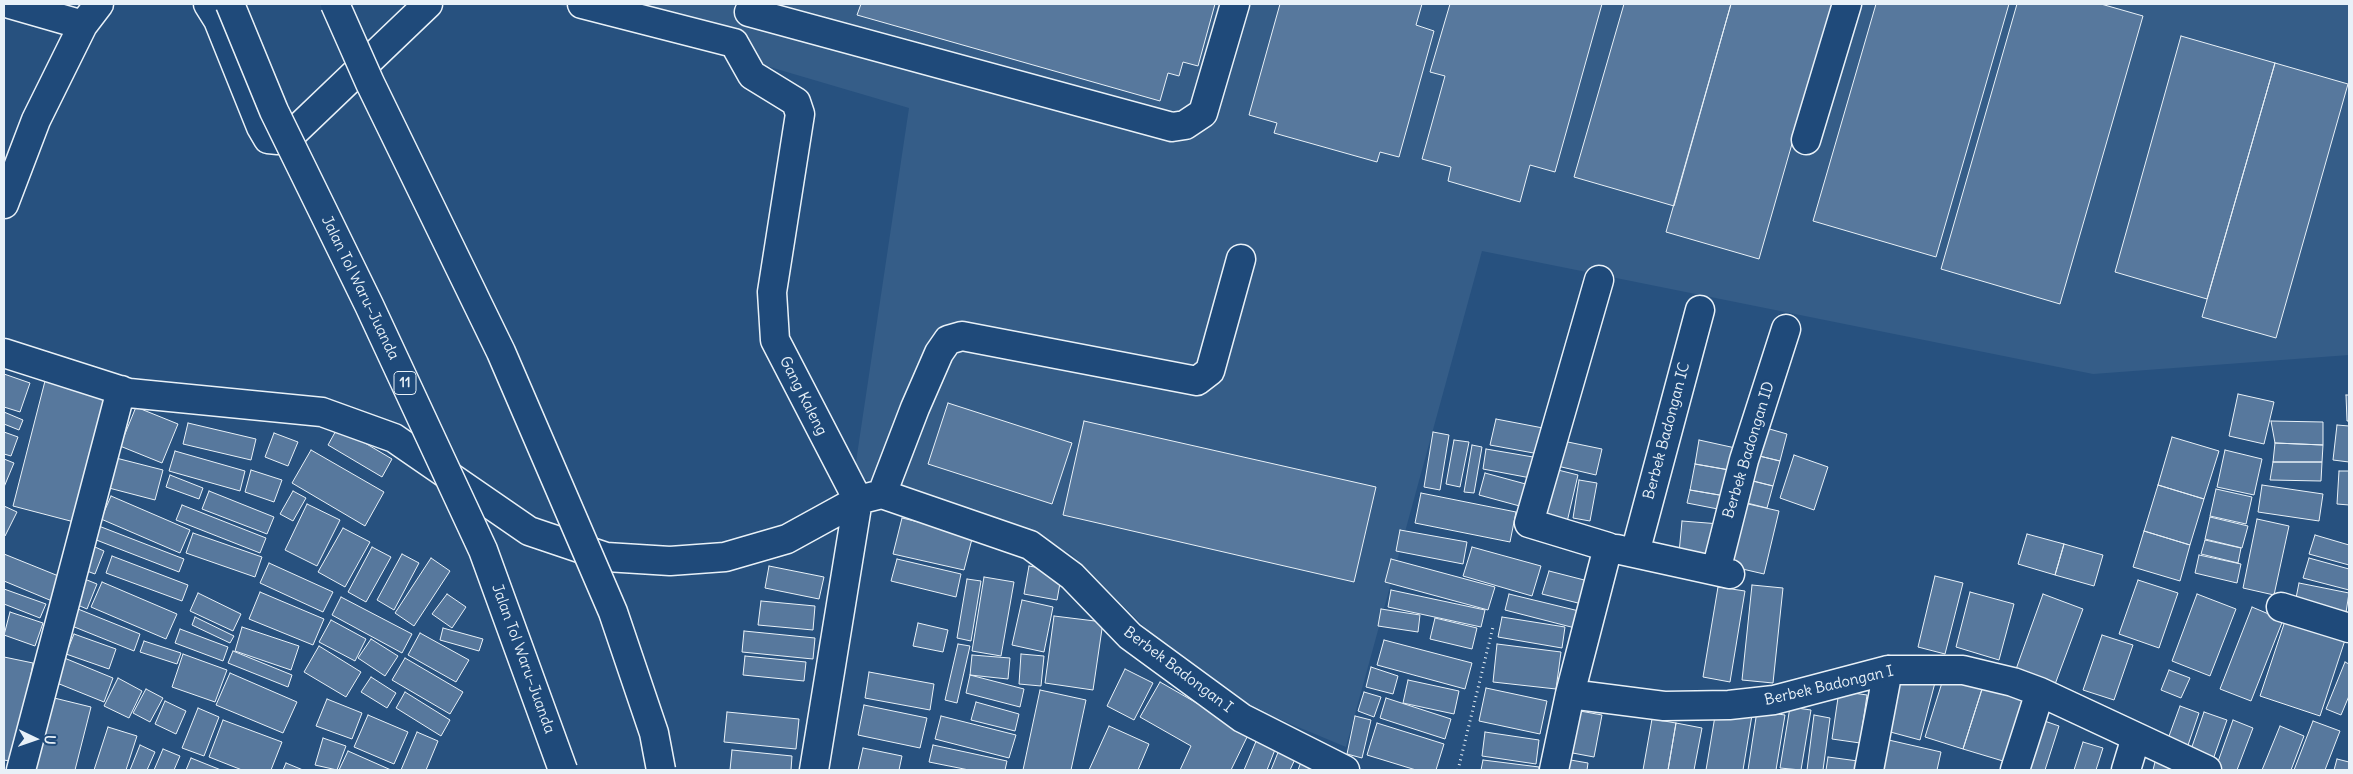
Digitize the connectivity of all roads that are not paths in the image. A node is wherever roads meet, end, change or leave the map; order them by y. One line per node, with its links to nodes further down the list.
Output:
1 (10, 4): 11 (main road)
2 (99, 4): 11 (main road)
3 (208, 4): 6 (main road)
4 (230, 4): 31 (main road, Jalan Tol Waru–Juanda / 11, bridge)
5 (335, 4): 32 (main road, bridge)
6 (428, 4)
7 (582, 4): 12 (main road)
8 (1236, 4): 10 (main road)
9 (1847, 4): 13 (main road)
10 (750, 8): 12 (main road)
11 (82, 25): 14 (main road)
12 (734, 43): 21 (main road, Gang Kaleng)
13 (1806, 140)
14 (4, 204)
15 (1241, 259): 21 (main road)
16 (1599, 280): 22 (main road)
17 (1700, 310): 23 (main road, Berbek Badongan IC)
18 (1786, 329): 23 (main road, Berbek Badongan ID)
19 (4, 353): 20 (main road)
20 (120, 390): 21 (main road); 30 (main road)
21 (870, 497): 33 (main road); 34 (main road, Berbek Badongan I)
22 (1608, 547): 23 (main road); 28 (main road)
23 (1635, 553)
24 (2281, 607): 25 (main road)
25 (2349, 628)
26 (1888, 670): 27 (main road, Berbek Badongan I); 28 (main road, Berbek Badongan I); 36 (main road)
27 (2040, 692): 29 (main road, Berbek Badongan I); 37 (main road)
28 (1570, 694): 35 (main road)
29 (2136, 737): 38 (main road); 39 (main road, Berbek Badongan I)
30 (21, 770)
31 (563, 770)
32 (662, 770)
33 (814, 770)
34 (1345, 770)
35 (1554, 770)
36 (1869, 770)
37 (2015, 770)
38 (2126, 770)
39 (2206, 770)

